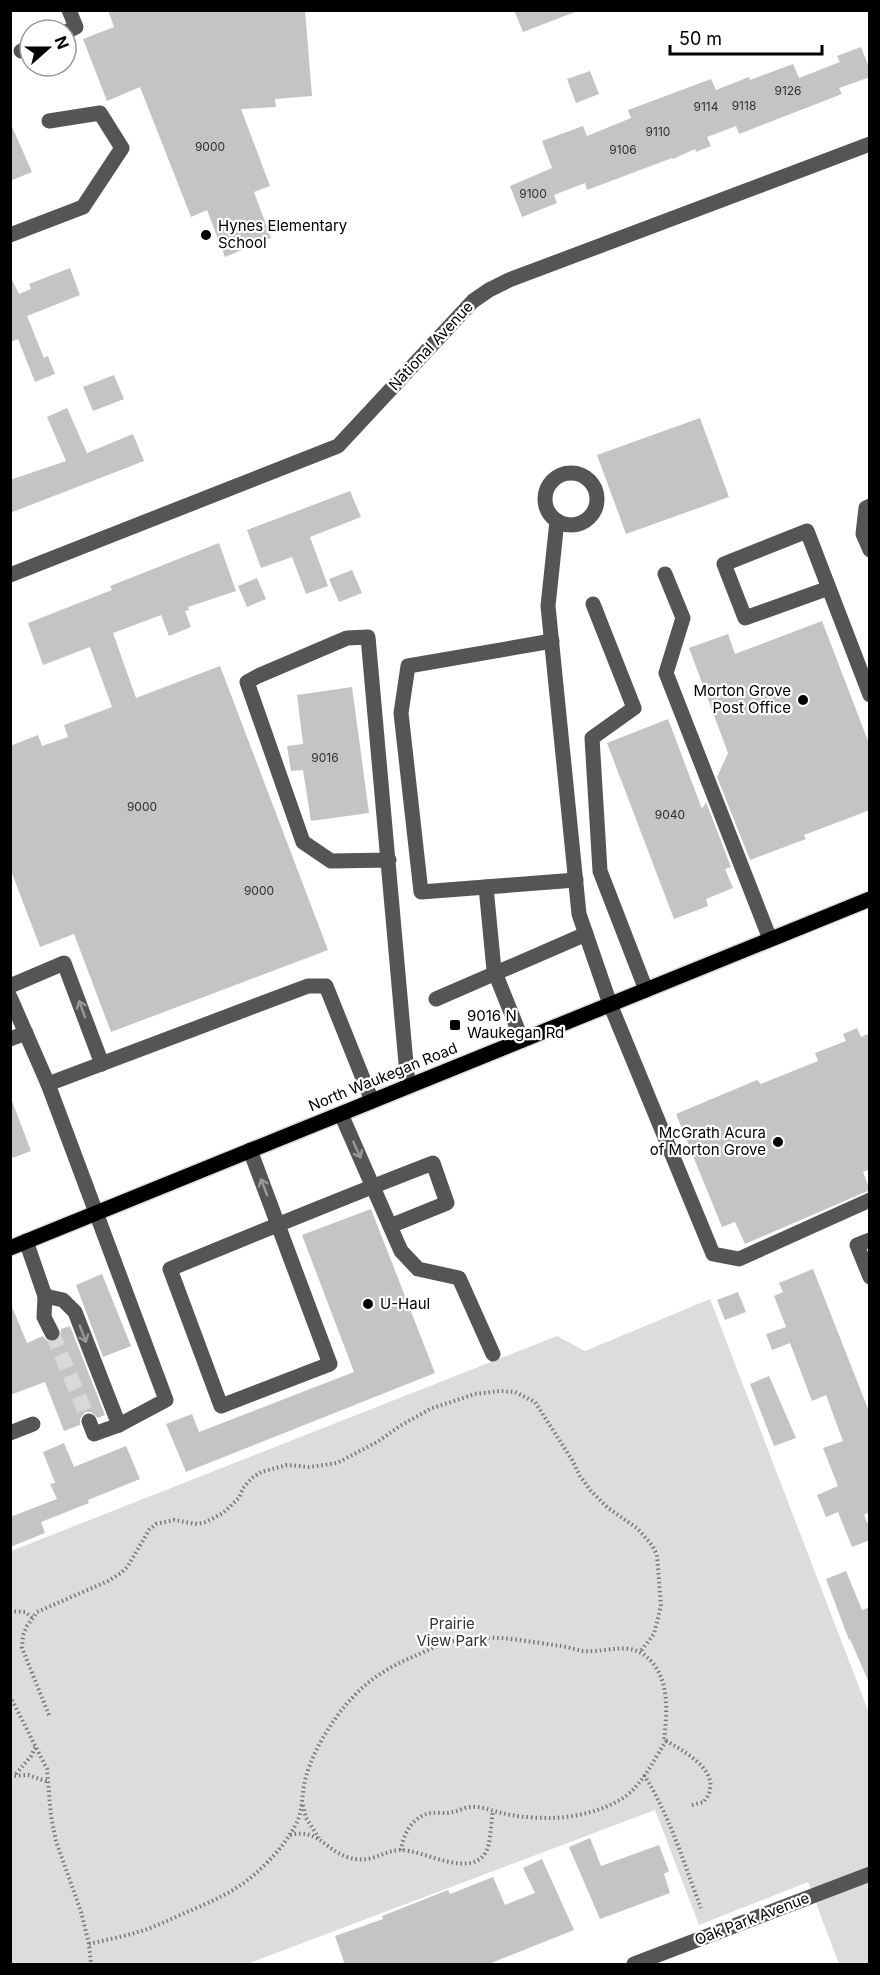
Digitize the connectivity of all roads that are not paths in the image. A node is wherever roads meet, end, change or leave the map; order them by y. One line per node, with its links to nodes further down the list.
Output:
1 (49, 121): 3 (street)
2 (870, 144): 8 (street, National Avenue)
3 (10, 235)
4 (870, 506): 6 (street)
5 (557, 521): 11 (street)
6 (870, 550)
7 (665, 574): 18 (street)
8 (10, 575)
9 (829, 588): 9 (street); 12 (street)
10 (593, 604): 21 (street)
11 (552, 641): 14 (street); 15 (street)
12 (870, 696)
13 (389, 860): 13 (street); 30 (street)
14 (576, 880): 15 (street); 17 (street)
15 (486, 887): 19 (street)
16 (870, 899): 18 (main road, North Waukegan Road)
17 (586, 934): 19 (street); 24 (street)
18 (770, 939): 21 (main road, North Waukegan Road)
19 (495, 974): 23 (street); 27 (street)
20 (10, 986): 28 (street, one-way to 20)
21 (646, 990): 24 (main road, North Waukegan Road)
22 (10, 997): 25 (street)
23 (436, 999)
24 (610, 1004): 27 (main road, North Waukegan Road); 35 (street)
25 (26, 1033): 26 (street); 29 (street)
26 (10, 1039)
27 (522, 1040): 30 (main road, North Waukegan Road)
28 (102, 1064): 29 (street); 31 (street)
29 (48, 1084): 36 (street)
30 (408, 1086): 31 (main road, North Waukegan Road)
31 (372, 1101): 32 (main road, North Waukegan Road)
32 (341, 1114): 33 (main road, North Waukegan Road); 34 (street, one-way to 34)
33 (250, 1150): 36 (main road, North Waukegan Road); 37 (street, one-way to 33)
34 (373, 1186): 37 (street); 38 (street); 38 (street)
35 (870, 1200)
36 (95, 1214): 39 (main road, North Waukegan Road); 47 (street)
37 (278, 1224): 37 (street)
38 (390, 1226): 45 (street)
39 (26, 1242): 41 (main road, North Waukegan Road); 43 (street)
40 (863, 1242): 42 (street)
41 (10, 1248)
42 (870, 1277)
43 (45, 1296): 44 (street); 47 (street, one-way to 47)
44 (52, 1333)
45 (493, 1354)
46 (33, 1424): 49 (street)
47 (119, 1425): 48 (street)
48 (91, 1428)
49 (10, 1433)
50 (870, 1874): 51 (street, Oak Park Avenue)
51 (659, 1960): 52 (street, Oak Park Avenue)
52 (634, 1965)

